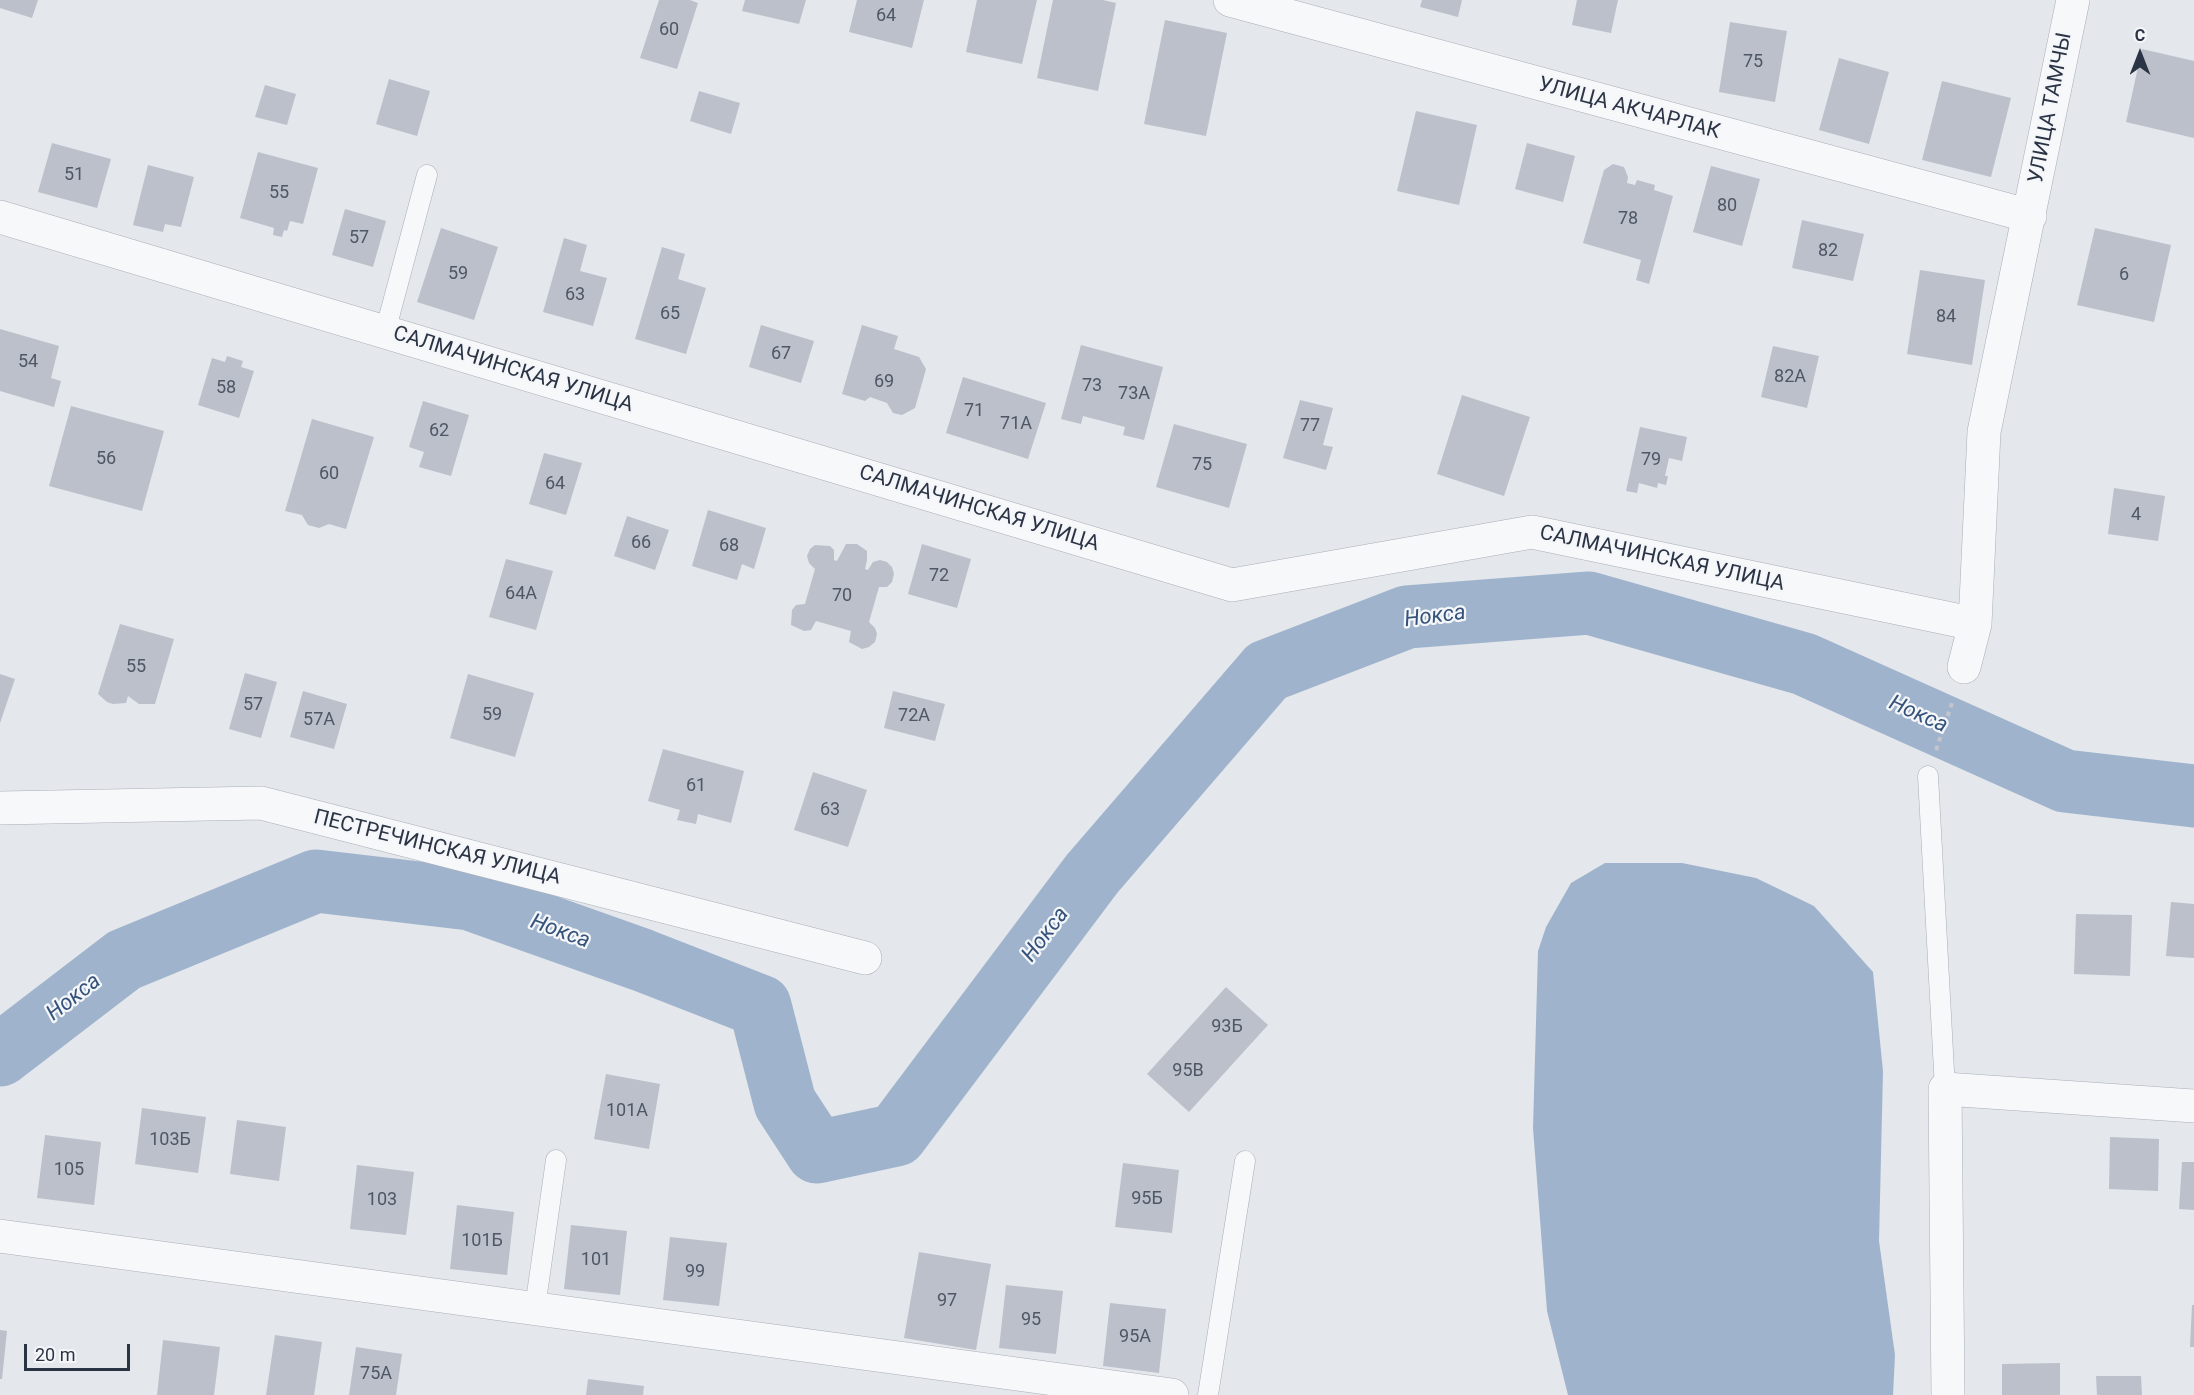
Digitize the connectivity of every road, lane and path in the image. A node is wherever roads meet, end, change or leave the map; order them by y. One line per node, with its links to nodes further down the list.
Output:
1 (1230, 0): 4 (street, УЛИЦА АКЧАРЛАК)
2 (2073, 0): 4 (street, УЛИЦА ТАМЧЫ)
3 (428, 175): 6 (lane)
4 (2030, 216): 7 (street, УЛИЦА ТАМЧЫ)
5 (0, 217): 6 (street, САЛМАЧИНСКАЯ УЛИЦА)
6 (385, 332): 7 (street, САЛМАЧИНСКАЯ УЛИЦА)
7 (1975, 624): 8 (street, УЛИЦА ТАМЧЫ)
8 (1964, 667): 9 (path)
9 (1928, 776): 12 (lane)
10 (0, 808): 11 (street, ПЕСТРЕЧИНСКАЯ УЛИЦА)
11 (865, 958)
12 (1945, 1089): 13 (street); 20 (street)
13 (2194, 1106)
14 (556, 1160): 17 (lane)
15 (1245, 1161): 19 (lane)
16 (0, 1236): 17 (street)
17 (535, 1308): 18 (street)
18 (1172, 1395)
19 (1208, 1395)
20 (1948, 1395)

